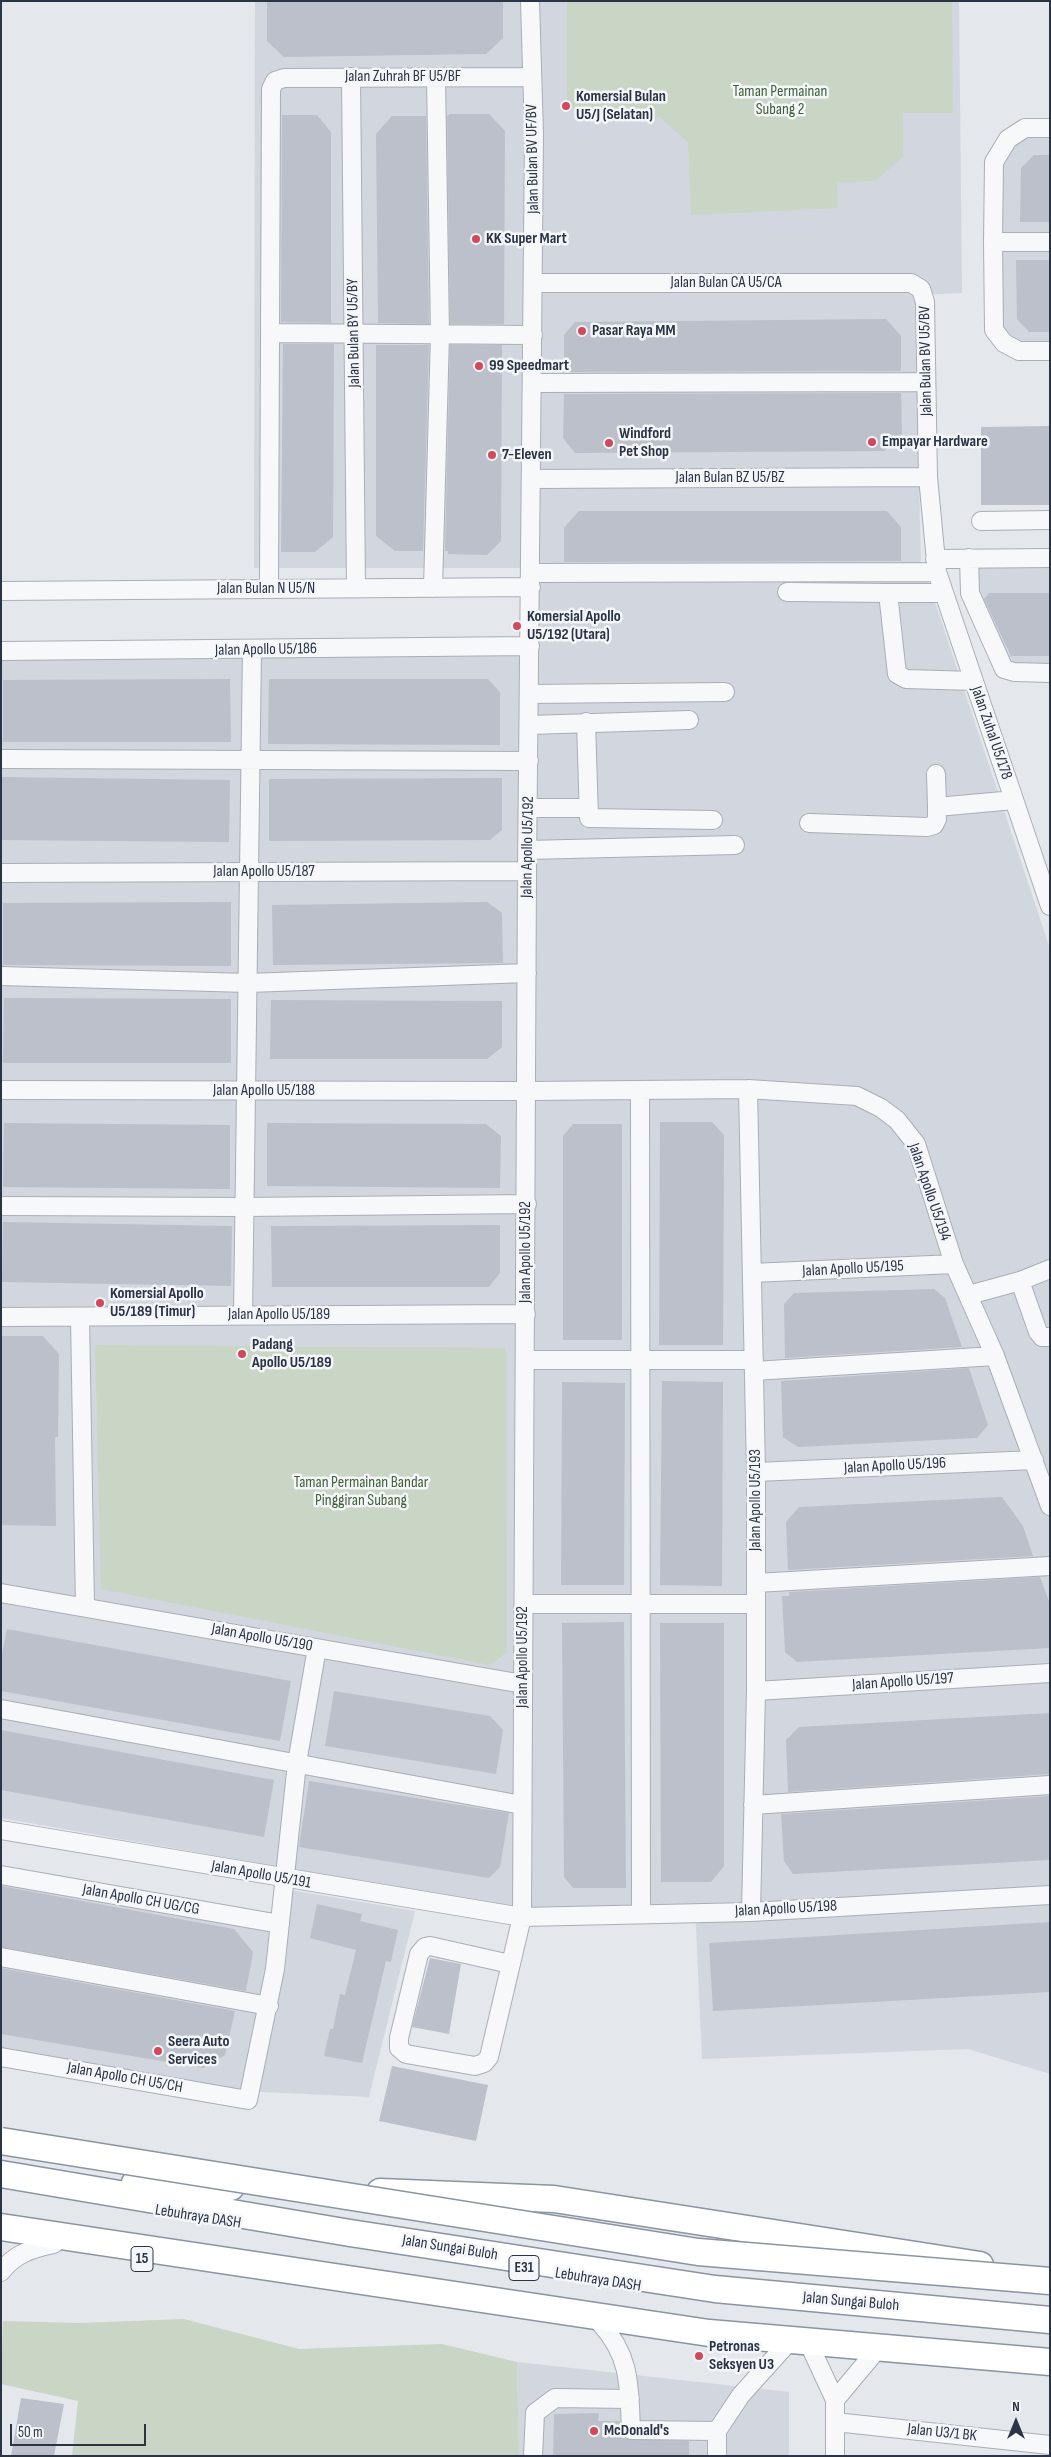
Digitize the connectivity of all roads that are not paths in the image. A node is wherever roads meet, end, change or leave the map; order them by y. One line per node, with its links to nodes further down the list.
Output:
1 (530, 1): 3 (street, Jalan Bulan BV UF/BV)
2 (436, 76): 3 (street, Jalan Zuhrah BF U5/BF); 4 (street, Jalan Zuhrah BF U5/BF); 12 (street)
3 (531, 76): 8 (street, Jalan Bulan BV UF/BV)
4 (351, 77): 10 (street, Jalan Zuhrah BF U5/BF); 11 (street, Jalan Bulan BY U5/BY)
5 (1050, 128): 6 (street)
6 (993, 242): 7 (street); 14 (street)
7 (1050, 242)
8 (533, 283): 9 (street, Jalan Bulan CA U5/CA); 13 (street, Jalan Bulan BV UF/BV)
9 (917, 286): 15 (street, Jalan Bulan BV U5/BV)
10 (271, 333): 11 (street); 27 (street)
11 (354, 334): 12 (street); 25 (street, Jalan Bulan BY U5/BY)
12 (440, 335): 13 (street); 26 (street)
13 (533, 335): 16 (street, Jalan Bulan BV UF/BV)
14 (1050, 351)
15 (926, 382): 16 (street); 17 (street, Jalan Bulan BV U5/BV)
16 (532, 383): 18 (street, Jalan Bulan BV UF/BV)
17 (928, 477): 18 (street, Jalan Bulan BZ U5/BZ); 23 (street, Jalan Bulan BV U5/BV)
18 (532, 479): 24 (street, Jalan Bulan BV UF/BV)
19 (1050, 520): 20 (street)
20 (981, 521)
21 (969, 558): 22 (street, Jalan Bulan N U5/N); 23 (street, Jalan Bulan N U5/N); 35 (street)
22 (1050, 558)
23 (936, 565): 24 (street, Jalan Bulan N U5/N); 31 (street, Jalan Zuhal U5/178)
24 (531, 580): 26 (street, Jalan Bulan N U5/N); 32 (street, Jalan Apollo U5/192)
25 (356, 588): 26 (street, Jalan Bulan N U5/N); 27 (street, Jalan Bulan N U5/N)
26 (434, 588)
27 (269, 589): 28 (street, Jalan Bulan N U5/N)
28 (1, 591)
29 (787, 592): 30 (street)
30 (888, 593): 31 (street); 36 (street)
31 (944, 593): 36 (street, Jalan Zuhal U5/178)
32 (530, 646): 33 (street, Jalan Apollo U5/186); 38 (street, Jalan Apollo U5/192)
33 (252, 650): 34 (street, Jalan Apollo U5/186); 43 (street)
34 (1, 651)
35 (1050, 673)
36 (974, 681): 46 (street, Jalan Zuhal U5/178)
37 (724, 692): 38 (street)
38 (530, 694): 41 (street, Jalan Apollo U5/192)
39 (689, 720): 40 (street)
40 (586, 722): 41 (street); 49 (street)
41 (529, 726): 44 (street, Jalan Apollo U5/192)
42 (1, 759): 43 (street)
43 (250, 759): 44 (street); 55 (street)
44 (529, 761): 48 (street, Jalan Apollo U5/192)
45 (936, 774): 47 (street)
46 (1014, 800): 47 (street); 57 (street, Jalan Zuhal U5/178)
47 (937, 807): 51 (street)
48 (528, 808): 49 (street); 53 (street, Jalan Apollo U5/192)
49 (587, 808): 50 (street)
50 (713, 820)
51 (809, 823)
52 (736, 845): 53 (street)
53 (528, 850): 54 (street, Jalan Apollo U5/192)
54 (527, 871): 55 (street, Jalan Apollo U5/187); 58 (street, Jalan Apollo U5/192)
55 (249, 872): 56 (street, Jalan Apollo U5/187); 60 (street)
56 (1, 873)
57 (1050, 906)
58 (527, 973): 60 (street); 64 (street, Jalan Apollo U5/192)
59 (1, 976): 60 (street)
60 (248, 983): 65 (street)
61 (748, 1089): 63 (street, Jalan Apollo U5/194); 69 (street, Jalan Apollo U5/194); 71 (street, Jalan Apollo U5/193)
62 (1, 1090): 65 (street, Jalan Apollo U5/188)
63 (640, 1090): 64 (street, Jalan Apollo U5/194); 80 (street)
64 (528, 1091): 65 (street, Jalan Apollo U5/188); 66 (street, Jalan Apollo U5/192)
65 (246, 1092): 68 (street)
66 (526, 1204): 68 (street); 74 (street, Jalan Apollo U5/192)
67 (1, 1206): 68 (street)
68 (245, 1207): 75 (street)
69 (954, 1264): 71 (street, Jalan Apollo U5/195); 73 (street, Jalan Apollo U5/194)
70 (1050, 1269): 72 (street)
71 (752, 1273): 82 (street, Jalan Apollo U5/193)
72 (1020, 1281): 73 (street); 78 (street)
73 (969, 1295): 79 (street, Jalan Apollo U5/194)
74 (526, 1314): 75 (street, Jalan Apollo U5/189); 81 (street, Jalan Apollo U5/192)
75 (243, 1315): 77 (street, Jalan Apollo U5/189)
76 (1, 1317): 77 (street, Jalan Apollo U5/189)
77 (80, 1317): 92 (street)
78 (1050, 1337)
79 (994, 1356): 82 (street); 83 (street, Jalan Apollo U5/194)
80 (640, 1359): 81 (street); 82 (street); 89 (street)
81 (526, 1360): 90 (street, Jalan Apollo U5/192)
82 (754, 1366): 84 (street, Jalan Apollo U5/193)
83 (1034, 1460): 84 (street, Jalan Apollo U5/196); 85 (street, Jalan Apollo U5/194)
84 (756, 1472): 87 (street, Jalan Apollo U5/193)
85 (1050, 1506)
86 (1050, 1566): 87 (street)
87 (756, 1583): 91 (street, Jalan Apollo U5/193)
88 (1, 1593): 92 (street, Jalan Apollo U5/190)
89 (640, 1602): 90 (street); 91 (street); 107 (street)
90 (524, 1604): 95 (street, Jalan Apollo U5/192)
91 (756, 1604): 96 (street, Jalan Apollo U5/193)
92 (85, 1607): 93 (street, Jalan Apollo U5/190)
93 (317, 1648): 95 (street, Jalan Apollo U5/190); 98 (street)
94 (1050, 1673): 96 (street, Jalan Apollo U5/197)
95 (523, 1684): 100 (street, Jalan Apollo U5/192)
96 (756, 1691): 101 (street, Jalan Apollo U5/193)
97 (1, 1709): 98 (street)
98 (297, 1763): 100 (street); 104 (street)
99 (1050, 1785): 101 (street)
100 (522, 1805): 108 (street, Jalan Apollo U5/192)
101 (753, 1805): 106 (street, Jalan Apollo U5/193)
102 (1, 1830): 104 (street, Jalan Apollo U5/191)
103 (1, 1875): 109 (street, Jalan Apollo CH UG/CG)
104 (285, 1879): 108 (street, Jalan Apollo U5/191); 109 (street)
105 (1050, 1895): 106 (street, Jalan Apollo U5/198)
106 (751, 1912): 107 (street, Jalan Apollo U5/198)
107 (641, 1914): 108 (street, Jalan Apollo U5/198)
108 (522, 1917): 111 (street, Jalan Apollo U5/192)
109 (280, 1924): 112 (street)
110 (1, 1956): 112 (street)
111 (510, 1964): 111 (street, Jalan Apollo U5/192)
112 (269, 2006): 113 (street, Jalan Apollo CH U5/CH)
113 (1, 2057)
114 (1, 2141): 123 (highway, bridge)
115 (1, 2174): 116 (highway, Jalan Sungai Buloh)
116 (37, 2179): 122 (highway); 124 (highway, Jalan Sungai Buloh)
117 (1, 2187): 126 (highway, Lebuhraya DASH / E31)
118 (1, 2227): 129 (highway, E31)
119 (1, 2238): 120 (highway, 15)
120 (54, 2244): 121 (street); 125 (highway, 15)
121 (1, 2272)
122 (1050, 2275)
123 (1050, 2281)
124 (1050, 2320)
125 (601, 2324): 127 (highway, 15); 131 (street)
126 (1050, 2327)
127 (798, 2345): 128 (highway, 15); 132 (street); 134 (street)
128 (875, 2352): 130 (highway, 15); 132 (street)
129 (1050, 2362)
130 (1050, 2367)
131 (630, 2399): 134 (street); 137 (street)
132 (835, 2400): 133 (street)
133 (835, 2422): 136 (street, Jalan U3/1 BK); 139 (street)
134 (717, 2431): 138 (street)
135 (1050, 2445): 136 (street, Jalan U3/1 BK)
136 (1014, 2448)
137 (533, 2456)
138 (717, 2456)
139 (835, 2456)

